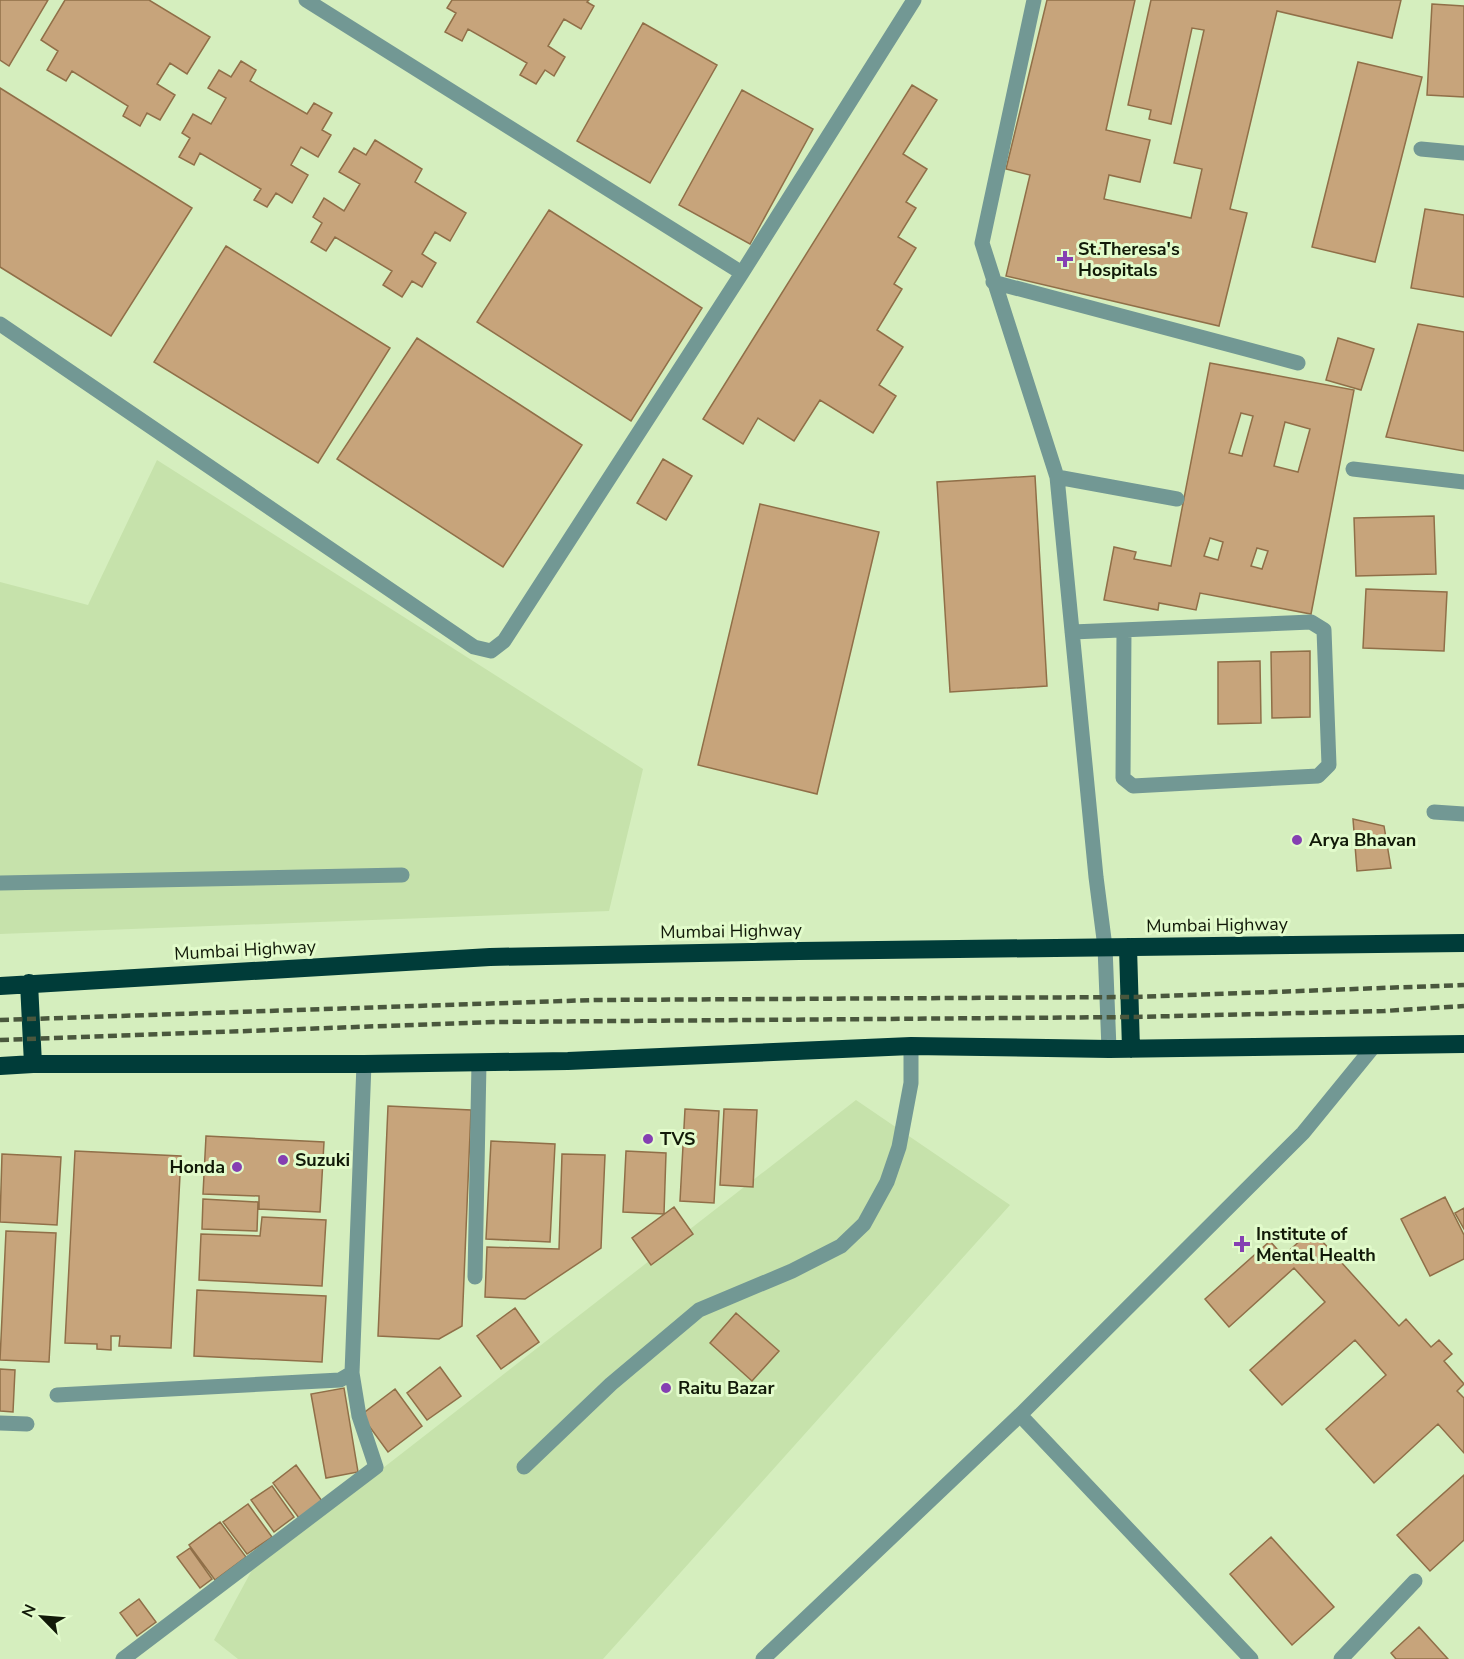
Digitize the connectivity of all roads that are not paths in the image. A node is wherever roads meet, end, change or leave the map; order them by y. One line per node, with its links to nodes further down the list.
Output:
1 (306, 0): 6 (street)
2 (914, 0): 6 (street)
3 (1035, 0): 7 (street)
4 (1421, 149): 5 (street)
5 (1464, 153)
6 (742, 273): 8 (street)
7 (993, 282): 9 (street); 11 (street)
8 (0, 324)
9 (1298, 363)
10 (1353, 469): 12 (street)
11 (1057, 477): 13 (street); 15 (street)
12 (1464, 482)
13 (1177, 499)
14 (1124, 630): 14 (street); 15 (street)
15 (1072, 632): 21 (street)
16 (1434, 812): 17 (street)
17 (1464, 814)
18 (402, 875): 19 (street)
19 (0, 883)
20 (1464, 943): 22 (highway, Mumbai Highway)
21 (1105, 947): 22 (highway, Mumbai Highway); 23 (highway, Mumbai Highway); 28 (street)
22 (1128, 947): 29 (highway)
23 (28, 983): 24 (highway, Mumbai Highway); 31 (highway)
24 (0, 986)
25 (1464, 1044): 27 (highway)
26 (911, 1046): 28 (highway); 30 (highway); 40 (street)
27 (1374, 1046): 29 (highway); 37 (street)
28 (1109, 1049): 29 (highway)
29 (1131, 1049)
30 (479, 1062): 32 (highway); 34 (street)
31 (33, 1064): 32 (highway); 33 (highway)
32 (364, 1064): 35 (street)
33 (0, 1066)
34 (475, 1277)
35 (352, 1373): 36 (street); 42 (street)
36 (57, 1395)
37 (1020, 1414): 43 (street); 44 (street)
38 (0, 1424): 39 (street)
39 (27, 1424)
40 (524, 1467)
41 (1415, 1581): 45 (street)
42 (123, 1659)
43 (763, 1659)
44 (1251, 1659)
45 (1341, 1659)

